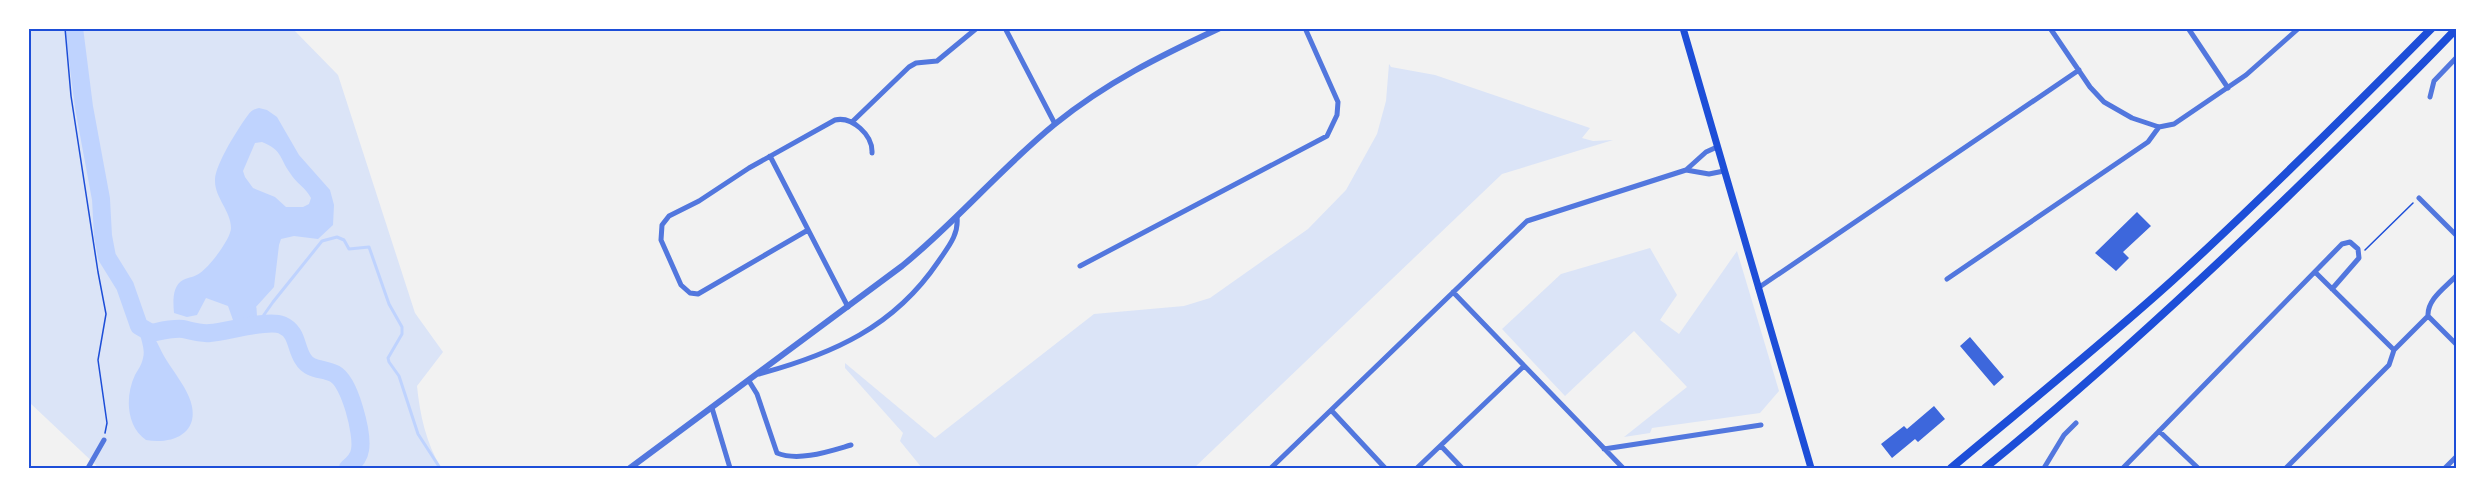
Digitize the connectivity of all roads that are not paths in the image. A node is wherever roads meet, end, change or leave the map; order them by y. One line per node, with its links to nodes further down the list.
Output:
1 (976, 28): 15 (street)
2 (1005, 28): 16 (street)
3 (1220, 28): 16 (street)
4 (1305, 28): 27 (street)
5 (2050, 28): 12 (street)
6 (2188, 28): 13 (street)
7 (2299, 28): 13 (street)
8 (2432, 28): 60 (highway)
9 (1683, 29): 18 (main road)
10 (2457, 29): 61 (highway)
11 (2457, 58): 14 (street)
12 (2079, 70): 17 (street); 31 (street)
13 (2228, 88): 17 (street)
14 (2430, 97)
15 (852, 122): 19 (street); 20 (street)
16 (1055, 124): 24 (street)
17 (2159, 127): 30 (street)
18 (1717, 147): 21 (street); 22 (main road)
19 (872, 153)
20 (770, 156): 25 (street); 25 (street)
21 (1686, 170): 22 (street); 33 (street)
22 (1724, 171): 31 (main road)
23 (2419, 198): 26 (street)
24 (957, 217): 34 (street); 39 (street)
25 (808, 230): 34 (street)
26 (2457, 235)
27 (1080, 266)
28 (2315, 272): 32 (street); 32 (street); 45 (street)
29 (2457, 276): 35 (street)
30 (1947, 279)
31 (1758, 288): 51 (main road)
32 (2332, 289): 37 (street)
33 (1453, 292): 38 (street); 42 (street)
34 (848, 307): 39 (street)
35 (2428, 316): 36 (street); 37 (street)
36 (2457, 344)
37 (2394, 350): 65 (street)
38 (1524, 366): 48 (street); 49 (street)
39 (759, 374): 40 (street)
40 (749, 381): 41 (street); 47 (street)
41 (712, 408): 53 (street); 54 (street)
42 (1331, 410): 55 (street); 56 (street)
43 (2076, 423): 62 (street)
44 (1761, 425): 49 (street)
45 (2159, 431): 63 (street); 64 (street)
46 (104, 440): 52 (street)
47 (851, 445)
48 (1441, 446): 57 (street); 58 (street)
49 (1604, 449): 59 (street)
50 (2457, 457): 66 (street)
51 (1810, 467)
52 (88, 468)
53 (630, 468)
54 (730, 468)
55 (1270, 468)
56 (1385, 468)
57 (1417, 468)
58 (1462, 468)
59 (1623, 468)
60 (1951, 468)
61 (1985, 468)
62 (2044, 468)
63 (2122, 468)
64 (2198, 468)
65 (2286, 468)
66 (2445, 468)

